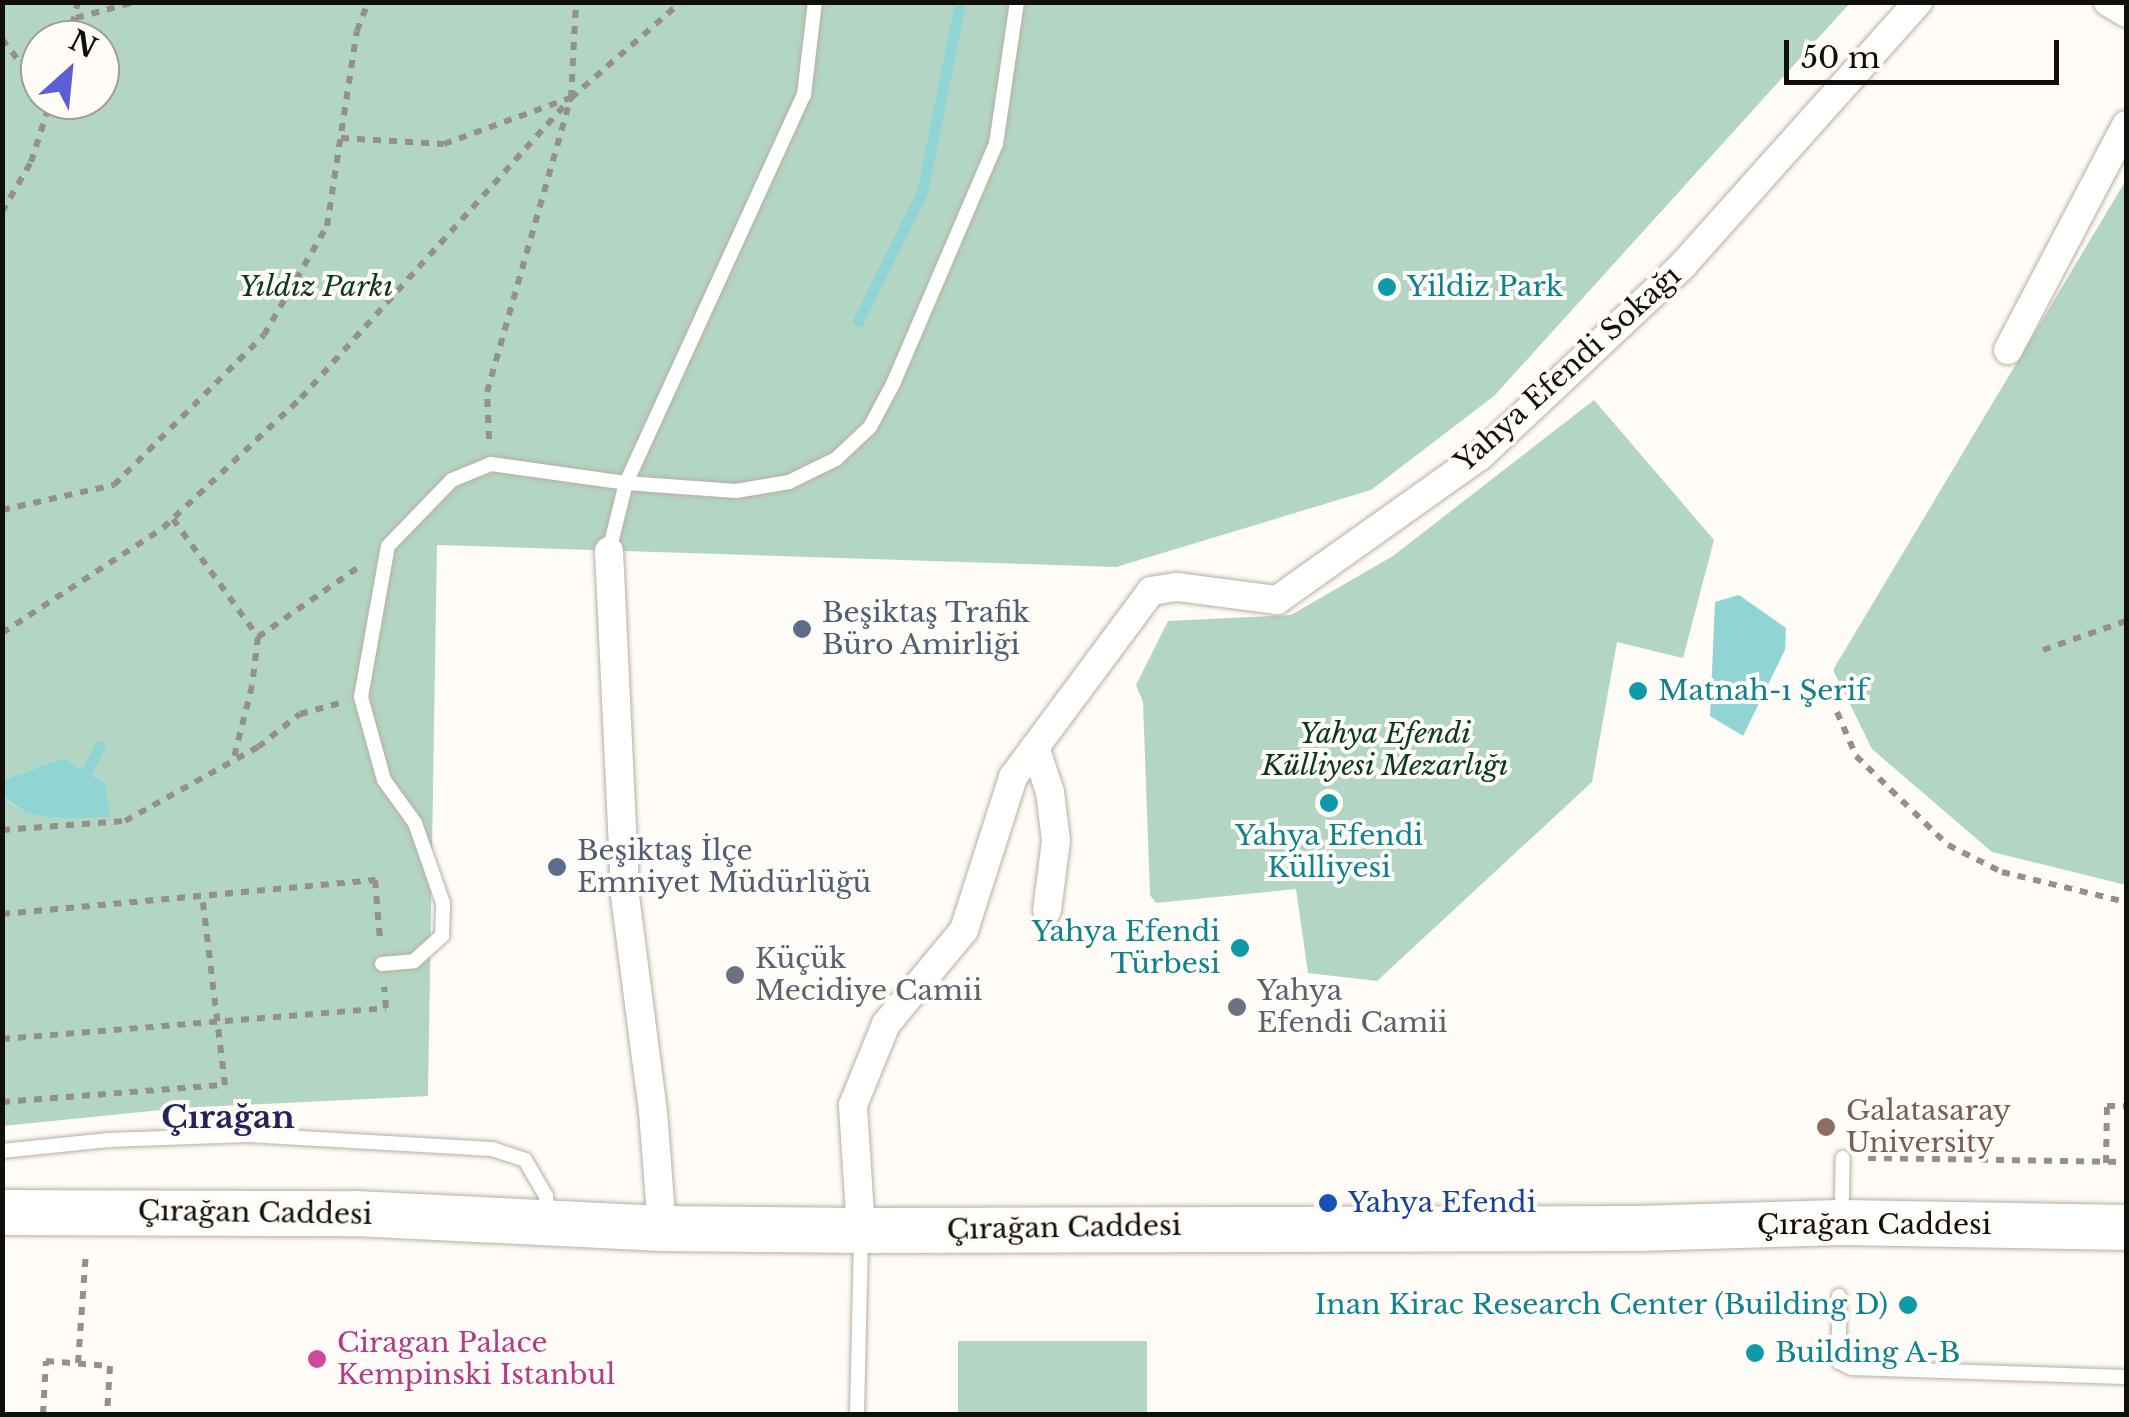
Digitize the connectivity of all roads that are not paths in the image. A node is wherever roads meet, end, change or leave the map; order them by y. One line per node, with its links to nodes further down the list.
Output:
1 (815, 2): 8 (lane)
2 (1016, 2): 8 (lane)
3 (1918, 2): 10 (street, Yahya Efendi Sokağı)
4 (2108, 2): 5 (street)
5 (2126, 13)
6 (2126, 125): 7 (street)
7 (2008, 350)
8 (626, 483): 9 (lane); 12 (lane)
9 (609, 552): 19 (street)
10 (1036, 747): 11 (street); 20 (street, Yahya Efendi Sokağı)
11 (1047, 910)
12 (382, 964)
13 (2, 1151): 17 (lane)
14 (1843, 1158): 15 (lane)
15 (1842, 1197)
16 (2, 1212): 17 (main road, Çırağan Caddesi)
17 (548, 1224): 19 (main road, Çırağan Caddesi)
18 (2126, 1226): 20 (main road, Çırağan Caddesi)
19 (662, 1228): 20 (main road, Çırağan Caddesi)
20 (861, 1230): 23 (lane)
21 (1839, 1296): 22 (lane)
22 (2126, 1377)
23 (856, 1414)

